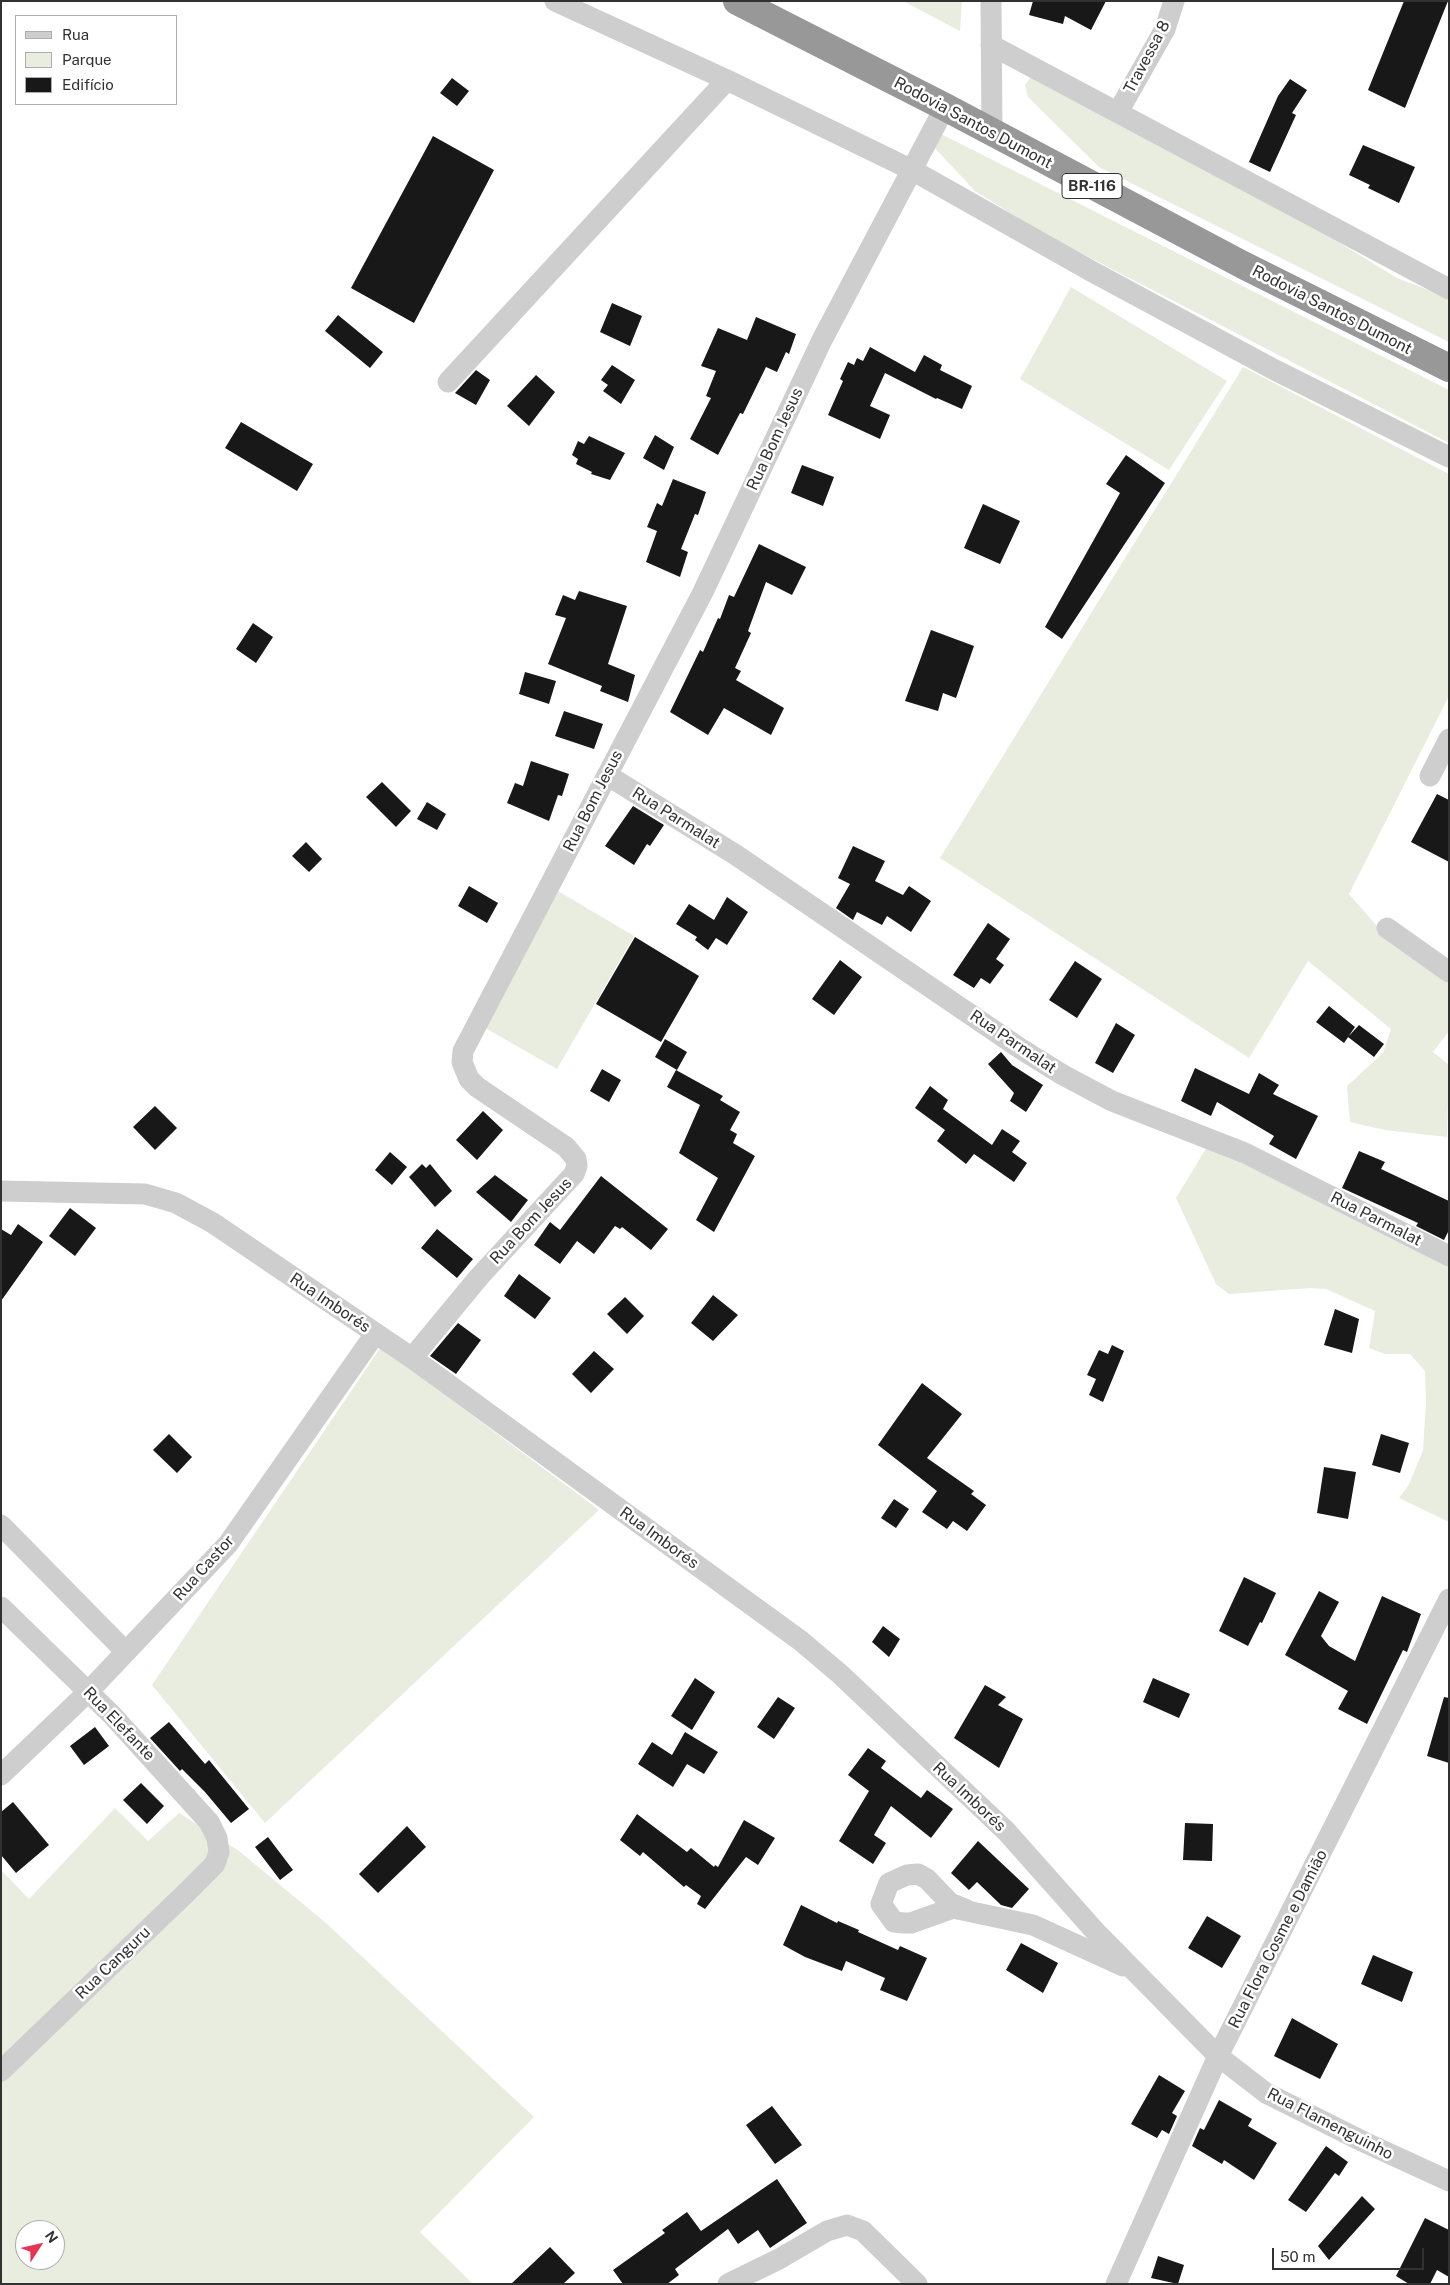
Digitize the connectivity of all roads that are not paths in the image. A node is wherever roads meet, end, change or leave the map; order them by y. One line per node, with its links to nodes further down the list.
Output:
1 (555, 1): 6 (street)
2 (737, 1): 7 (highway, Rodovia Santos Dumont / BR-116)
3 (991, 1): 5 (street)
4 (1174, 1): 8 (street, Travessa 8)
5 (991, 45): 8 (street); 9 (street)
6 (727, 80): 10 (street); 13 (street)
7 (945, 106): 9 (highway, Rodovia Santos Dumont / BR-116); 10 (street, Rua Bom Jesus)
8 (1118, 112): 11 (street)
9 (992, 132): 12 (highway, Rodovia Santos Dumont / BR-116)
10 (912, 170): 14 (street); 16 (street, Rua Bom Jesus)
11 (1449, 289)
12 (1449, 368)
13 (448, 382)
14 (1449, 457)
15 (1449, 739): 17 (street)
16 (607, 775): 21 (street, Rua Parmalat); 23 (street, Rua Bom Jesus)
17 (1430, 776)
18 (1387, 928): 19 (street)
19 (1449, 972)
20 (1, 1191): 22 (street, Rua Imborés)
21 (1449, 1256)
22 (375, 1334): 23 (street, Rua Imborés); 27 (street, Rua Castor)
23 (412, 1358): 32 (street, Rua Imborés)
24 (1, 1526): 27 (street)
25 (1449, 1599): 33 (street, Rua Flora Cosme e Damião)
26 (1, 1607): 28 (street, Rua Elefante)
27 (126, 1652): 28 (street, Rua Castor)
28 (88, 1692): 29 (street, Rua Castor); 30 (street, Rua Elefante)
29 (1, 1775)
30 (219, 1852): 34 (street, Rua Canguru)
31 (967, 1910): 32 (street)
32 (1134, 1971): 33 (street, Rua Imborés)
33 (1218, 2056): 35 (street, Rua Flamenguinho); 38 (street, Rua Flora Cosme e Damião)
34 (1, 2070)
35 (1449, 2181)
36 (728, 2284): 37 (street)
37 (917, 2284)
38 (1116, 2284)

